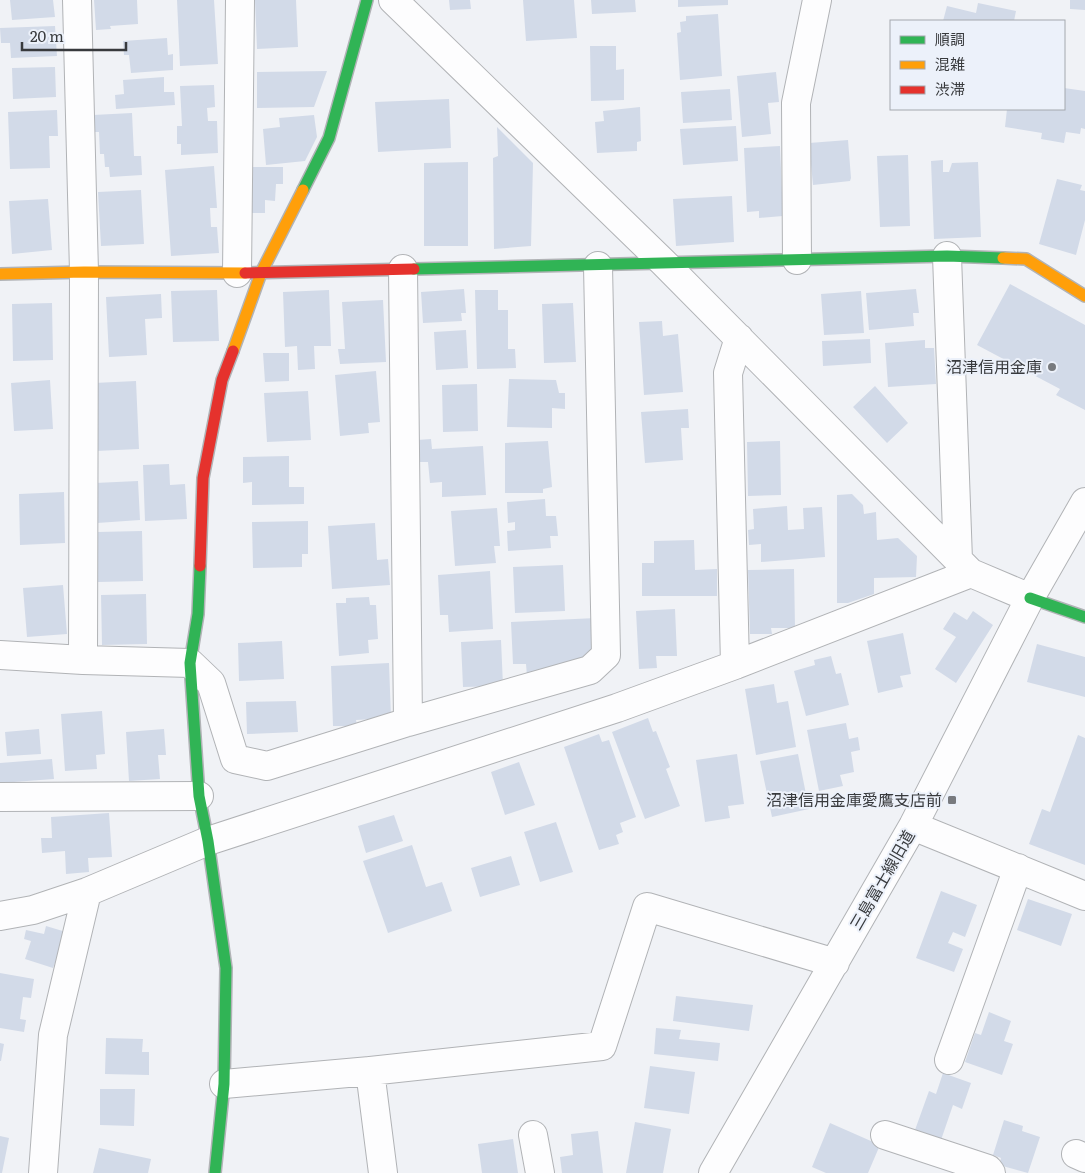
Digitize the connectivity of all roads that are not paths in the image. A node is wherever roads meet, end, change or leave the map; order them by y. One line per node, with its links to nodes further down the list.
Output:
1 (77, 0): 11 (street)
2 (240, 0): 12 (street)
3 (367, 0): 12 (street)
4 (393, 0): 8 (street)
5 (816, 0): 7 (street)
6 (947, 256): 7 (street); 14 (street); 17 (street)
7 (797, 260): 8 (street)
8 (663, 262): 9 (street); 15 (street)
9 (598, 266): 10 (street); 24 (street)
10 (403, 269): 12 (street); 24 (street)
11 (84, 272): 12 (street); 13 (street); 21 (street)
12 (249, 273): 22 (street)
13 (0, 274)
14 (1085, 296)
15 (739, 338): 17 (street); 23 (street)
16 (1085, 502): 18 (street, 三島富士線旧道)
17 (965, 566): 18 (street); 23 (street)
18 (1030, 598): 19 (street); 27 (street, 三島富士線旧道)
19 (1085, 617)
20 (0, 655): 21 (street)
21 (83, 660): 22 (street)
22 (190, 663): 24 (street); 25 (street)
23 (735, 665): 28 (street)
24 (408, 722)
25 (199, 796): 26 (street); 28 (street)
26 (0, 797)
27 (913, 826): 29 (street); 33 (street, 三島富士線旧道)
28 (208, 841): 30 (street); 36 (street)
29 (1018, 868): 31 (street); 34 (street)
30 (87, 892): 32 (street); 39 (street)
31 (1085, 896)
32 (0, 916)
33 (835, 963): 35 (street); 43 (street, 三島富士線旧道)
34 (949, 1060)
35 (370, 1071): 36 (street); 41 (street)
36 (224, 1084): 40 (street)
37 (533, 1135): 42 (street)
38 (885, 1135): 44 (street)
39 (43, 1173)
40 (215, 1173)
41 (384, 1173)
42 (540, 1173)
43 (713, 1173)
44 (991, 1173)

